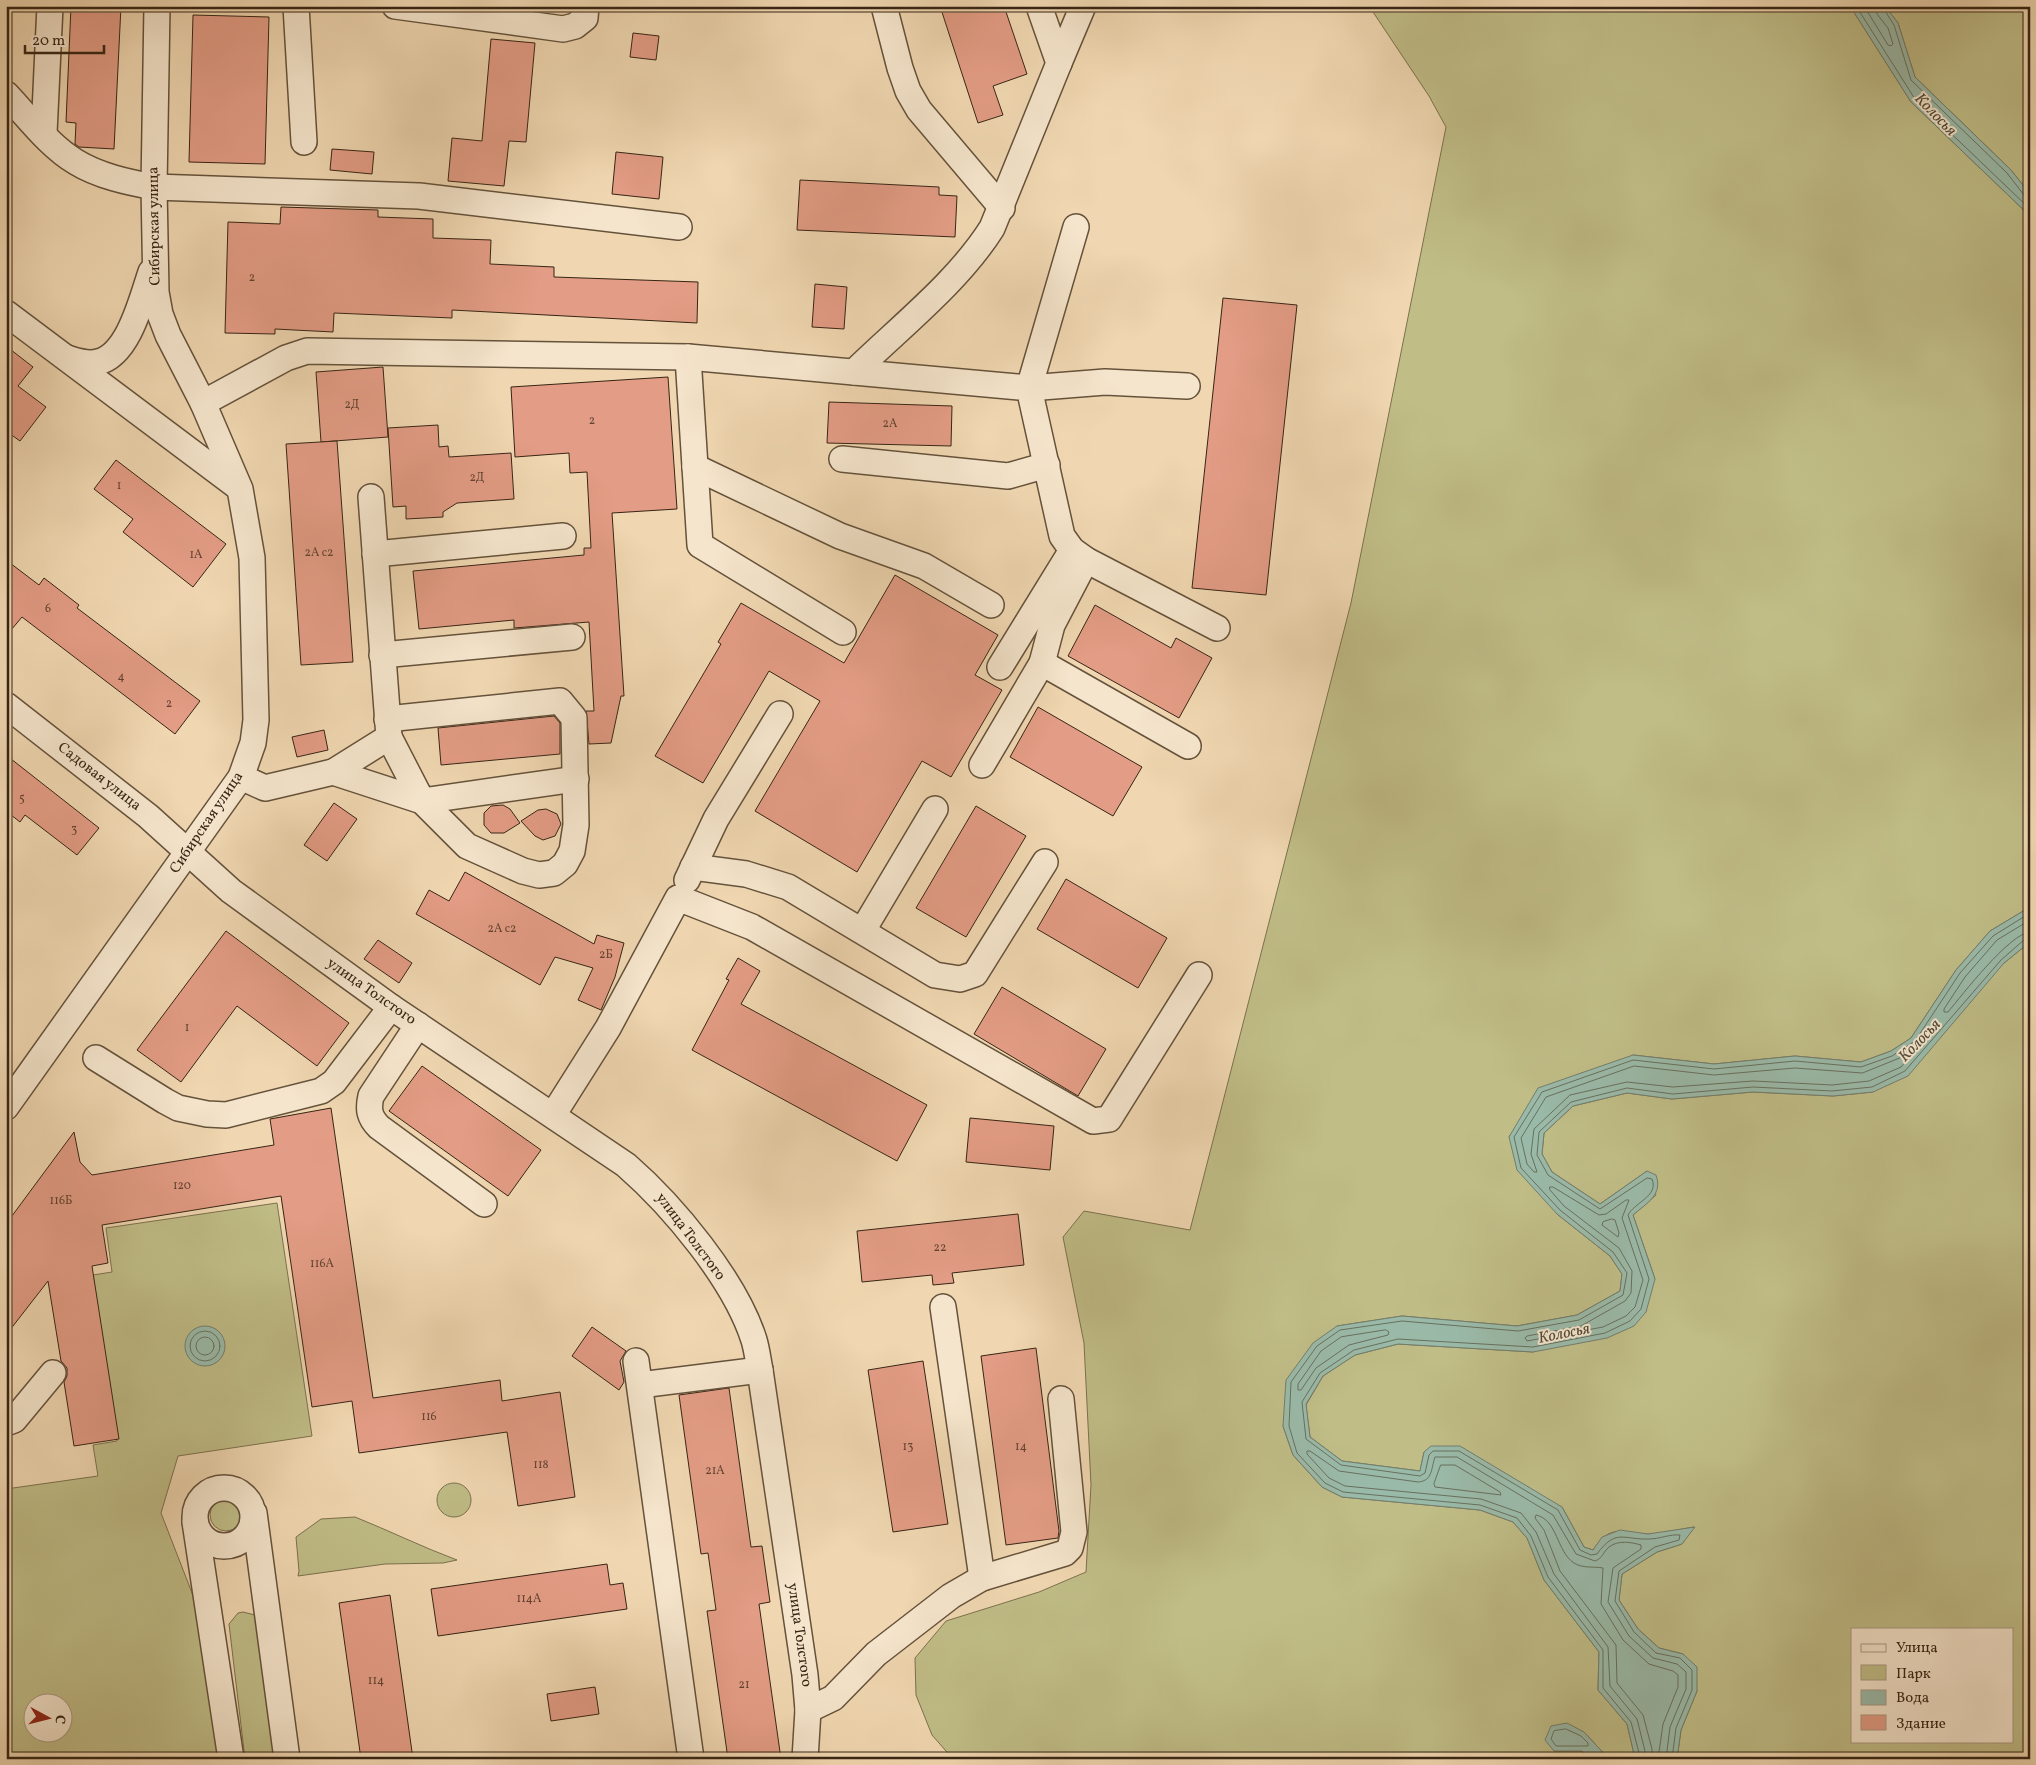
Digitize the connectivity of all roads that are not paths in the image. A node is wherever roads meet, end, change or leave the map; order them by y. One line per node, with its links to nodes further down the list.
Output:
1 (50, 6): 11 (street)
2 (157, 6): 13 (street, Сибирская улица)
3 (296, 6): 12 (street)
4 (395, 6): 5 (street)
5 (586, 6)
6 (884, 6): 14 (street)
7 (1039, 6): 9 (street)
8 (1083, 6): 9 (street)
9 (1059, 63): 14 (street)
10 (6, 94): 11 (street)
11 (44, 133): 13 (street)
12 (304, 142)
13 (154, 187): 16 (street); 17 (street, Сибирская улица)
14 (1002, 208): 21 (street)
15 (1076, 227): 23 (street)
16 (679, 228)
17 (154, 262): 20 (street); 24 (street, Сибирская улица)
18 (6, 313): 20 (street)
19 (688, 357): 21 (street); 24 (street); 27 (street)
20 (66, 358): 28 (street)
21 (854, 372): 23 (street)
22 (1187, 386): 23 (street)
23 (1029, 388): 26 (street)
24 (202, 403): 28 (street, Сибирская улица)
25 (842, 459): 26 (street)
26 (1047, 465): 32 (street)
27 (695, 467): 33 (street); 35 (street)
28 (240, 488): 46 (street, Сибирская улица)
29 (371, 497): 31 (street)
30 (563, 536): 31 (street)
31 (375, 554): 37 (street)
32 (1079, 555): 34 (street); 38 (street); 39 (street)
33 (991, 605)
34 (1217, 628)
35 (843, 632)
36 (572, 637): 37 (street)
37 (382, 655): 42 (street)
38 (1042, 663): 43 (street); 44 (street)
39 (1000, 667)
40 (6, 705): 50 (street, Садовая улица)
41 (780, 714): 52 (street)
42 (388, 728): 45 (street); 47 (street); 48 (street)
43 (1188, 746)
44 (982, 765)
45 (333, 772): 46 (street); 48 (street)
46 (241, 777): 50 (street, Сибирская улица)
47 (576, 779): 48 (street); 48 (street)
48 (422, 801)
49 (935, 809): 54 (street)
50 (189, 852): 56 (street, улица Толстого); 59 (street, Сибирская улица)
51 (1045, 862): 54 (street)
52 (693, 867): 53 (street); 54 (street)
53 (678, 898): 55 (street); 60 (street)
54 (862, 930)
55 (1199, 975)
56 (391, 1007): 57 (street, улица Толстого); 58 (street)
57 (418, 1025): 60 (street, улица Толстого); 61 (street)
58 (96, 1058)
59 (6, 1107)
60 (553, 1115): 63 (street, улица Толстого)
61 (484, 1204)
62 (943, 1307): 69 (street)
63 (760, 1370): 70 (street, улица Толстого); 73 (street)
64 (52, 1373): 66 (street)
65 (1061, 1399): 69 (street)
66 (6, 1423)
67 (254, 1513): 68 (street); 68 (street); 72 (street)
68 (195, 1522): 71 (street)
69 (982, 1578): 70 (street)
70 (808, 1710): 74 (street, улица Толстого)
71 (231, 1759)
72 (287, 1759)
73 (691, 1759)
74 (805, 1759)

